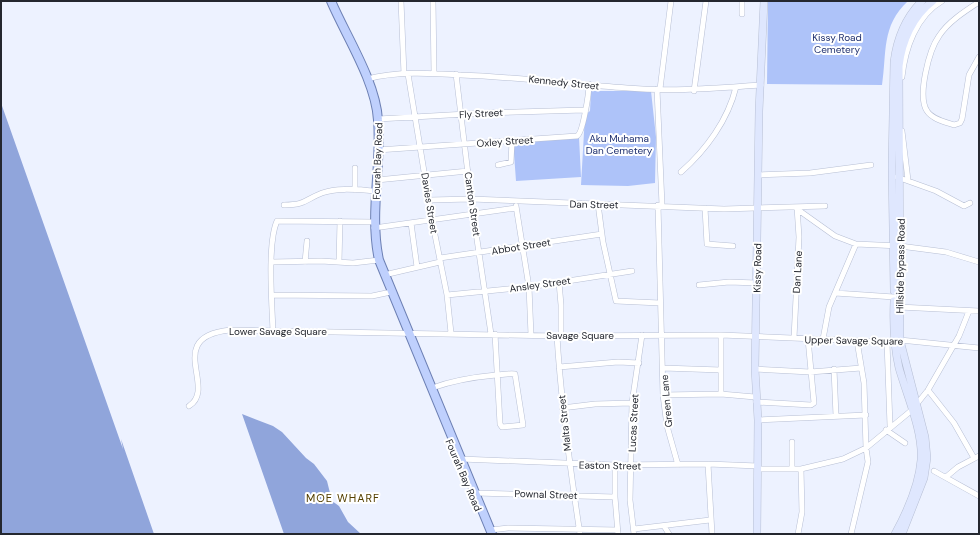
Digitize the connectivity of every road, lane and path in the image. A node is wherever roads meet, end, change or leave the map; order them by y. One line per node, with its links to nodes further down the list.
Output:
1 (331, 1): 17 (main road, Fourah Bay Road)
2 (401, 1): 14 (street, Davies Street)
3 (433, 1): 15 (street)
4 (671, 1): 21 (street, Green Lane)
5 (706, 1): 22 (street)
6 (742, 1): 12 (street)
7 (764, 1): 19 (street, Kissy Road)
8 (922, 1): 38 (street, Hillside Bypass Road)
9 (933, 1): 39 (street, Hillside Bypass Road)
10 (942, 1): 41 (street)
11 (979, 2): 13 (street)
12 (742, 14)
13 (979, 57)
14 (406, 74): 15 (street, Kennedy Street); 17 (street, Kennedy Street); 25 (street, Davies Street)
15 (434, 74): 16 (street, Kennedy Street)
16 (456, 74): 18 (street, Kennedy Street); 24 (street, Canton Street)
17 (367, 79): 26 (main road, Fourah Bay Road)
18 (589, 84): 21 (street, Kennedy Street); 23 (street, Oxley Street)
19 (761, 85): 20 (street, Kennedy Street); 37 (street, Kissy Road)
20 (736, 87): 22 (street, Kennedy Street); 35 (street)
21 (658, 89): 22 (street, Kennedy Street); 50 (street, Green Lane)
22 (694, 91)
23 (584, 110): 24 (street, Fly Street); 27 (street, Oxley Street)
24 (461, 114): 25 (street, Fly Street); 28 (street, Canton Street)
25 (416, 117): 26 (street, Fly Street); 29 (street, Davies Street)
26 (378, 119): 30 (main road, Fourah Bay Road)
27 (512, 141): 28 (street, Oxley Street); 31 (street)
28 (465, 145): 29 (street, Oxley Street); 34 (street, Canton Street)
29 (421, 147): 30 (street, Oxley Street); 36 (street, Davies Street)
30 (378, 150): 40 (main road, Fourah Bay Road)
31 (498, 165)
32 (871, 165): 37 (street)
33 (355, 168): 42 (street)
34 (468, 171): 36 (street); 44 (street, Canton Street)
35 (681, 172)
36 (426, 174): 40 (street); 45 (street, Davies Street)
37 (758, 175): 54 (street, Kissy Road)
38 (893, 175): 39 (street); 66 (street, Hillside Bypass Road)
39 (901, 178): 41 (street); 66 (street, Hillside Bypass Road)
40 (377, 180): 43 (main road, Fourah Bay Road)
41 (908, 180): 47 (street)
42 (355, 190): 43 (street); 49 (street)
43 (376, 191): 60 (main road, Fourah Bay Road)
44 (471, 199): 45 (street, Dan Street); 46 (street, Dan Street); 56 (street, Canton Street)
45 (430, 200): 57 (street, Davies Street)
46 (515, 201): 48 (street, Dan Street); 52 (street)
47 (970, 203)
48 (598, 204): 50 (street, Dan Street); 61 (street)
49 (284, 205)
50 (660, 205): 53 (street, Dan Street); 88 (street, Green Lane)
51 (825, 206): 55 (street, Dan Street)
52 (516, 208): 56 (street); 64 (street)
53 (705, 208): 54 (street, Dan Street); 65 (street)
54 (758, 208): 55 (street, Dan Street); 79 (street, Kissy Road)
55 (797, 208): 63 (street); 102 (street, Dan Lane)
56 (474, 213): 57 (street); 67 (street, Canton Street)
57 (432, 220): 59 (street); 69 (street, Davies Street)
58 (340, 221): 60 (street); 70 (street); 72 (street)
59 (411, 223): 60 (street); 74 (street)
60 (374, 225): 68 (main road, Fourah Bay Road)
61 (602, 234): 64 (street, Abbot Street); 76 (street)
62 (307, 242): 71 (street)
63 (856, 244): 66 (street); 84 (street)
64 (522, 245): 67 (street, Abbot Street); 81 (street)
65 (733, 246)
66 (897, 246): 73 (street); 87 (street, Hillside Bypass Road); 89 (street, Hillside Bypass Road)
67 (479, 252): 69 (street, Abbot Street); 83 (street, Canton Street)
68 (379, 260): 72 (street); 77 (main road, Fourah Bay Road)
69 (440, 260): 74 (street, Abbot Street); 86 (street, Davies Street)
70 (272, 262): 71 (street); 85 (street)
71 (305, 262): 72 (street)
72 (339, 262)
73 (979, 262)
74 (417, 267): 77 (street, Abbot Street)
75 (632, 271): 76 (street, Ansley Street)
76 (610, 274): 78 (street, Ansley Street); 88 (street)
77 (384, 275): 82 (main road, Fourah Bay Road)
78 (559, 282): 81 (street, Ansley Street); 99 (street, Malta Street)
79 (757, 283): 80 (street); 101 (street, Kissy Road)
80 (699, 285)
81 (529, 287): 83 (street, Ansley Street); 96 (street)
82 (391, 292): 85 (street); 92 (main road, Fourah Bay Road)
83 (486, 292): 86 (street, Ansley Street); 95 (street, Canton Street)
84 (835, 293): 87 (street); 104 (street)
85 (272, 295): 93 (street)
86 (447, 295): 94 (street, Davies Street)
87 (894, 297): 105 (street, Hillside Bypass Road)
88 (660, 303): 98 (street, Green Lane)
89 (898, 307): 90 (street); 105 (street, Hillside Bypass Road)
90 (969, 311): 91 (street); 107 (street, Easton Street)
91 (979, 311)
92 (406, 330): 93 (street, Lower Savage Square); 94 (street, Savage Square); 109 (main road, Fourah Bay Road)
93 (273, 331): 126 (street, Lower Savage Square)
94 (451, 333): 95 (street, Savage Square)
95 (493, 334): 96 (street, Savage Square); 118 (street, Canton Street)
96 (531, 335): 99 (street, Savage Square)
97 (642, 335): 98 (street, Savage Square); 99 (street, Savage Square); 110 (street, Lucas Street)
98 (663, 335): 100 (street, Savage Square); 112 (street, Green Lane)
99 (559, 336): 111 (street, Malta Street)
100 (721, 336): 101 (street, Savage Square); 116 (street)
101 (756, 337): 102 (street, Upper Savage Square); 114 (street, Kissy Road)
102 (794, 338): 103 (street, Upper Savage Square)
103 (808, 339): 104 (street, Upper Savage Square); 117 (street)
104 (823, 339): 106 (street, Upper Savage Square)
105 (894, 340): 106 (street, Upper Savage Square); 107 (street, Upper Savage Square); 127 (street, Hillside Bypass Road); 132 (street)
106 (857, 341): 113 (street)
107 (952, 346): 108 (street, Upper Savage Square); 120 (street, Easton Street)
108 (979, 348)
109 (416, 356): 119 (main road, Fourah Bay Road); 124 (main road, Fourah Bay Road)
110 (639, 363): 111 (street); 125 (street, Lucas Street)
111 (559, 368): 128 (street, Malta Street)
112 (663, 368): 116 (street); 122 (street, Green Lane)
113 (861, 368): 115 (street); 129 (street)
114 (755, 369): 117 (street); 123 (street, Kissy Road)
115 (834, 369): 117 (street); 130 (street)
116 (721, 370): 121 (street)
117 (810, 372): 123 (street)
118 (498, 375): 118 (street, Canton Street); 119 (street)
119 (432, 388): 124 (main road, Fourah Bay Road)
120 (928, 390): 127 (street, Easton Street); 136 (street)
121 (722, 394): 122 (street); 123 (street)
122 (664, 395): 141 (street, Green Lane)
123 (756, 400): 131 (street, Kissy Road)
124 (436, 403): 137 (main road, Fourah Bay Road); 157 (main road, Fourah Bay Road)
125 (632, 403): 128 (street); 142 (street, Lucas Street)
126 (189, 406)
127 (914, 407): 132 (street, Easton Street); 163 (street, Hillside Bypass Road); 164 (street, Hillside Bypass Road)
128 (562, 408): 138 (street, Malta Street)
129 (866, 415): 130 (street); 135 (street)
130 (836, 416): 131 (street)
131 (758, 420): 143 (street, Kissy Road)
132 (888, 428): 134 (street); 135 (street, Easton Street)
133 (792, 442): 144 (street)
134 (904, 443)
135 (866, 448): 145 (street, Easton Street); 162 (street)
136 (977, 457): 147 (street)
137 (461, 459): 138 (street, Easton Street); 148 (main road, Fourah Bay Road)
138 (569, 464): 140 (street, Easton Street); 149 (street, Malta Street)
139 (708, 464): 141 (street, Easton Street); 143 (street, Easton Street); 152 (street)
140 (615, 465): 142 (street, Easton Street); 151 (street)
141 (678, 465): 142 (street, Easton Street)
142 (630, 466): 154 (street, Lucas Street)
143 (758, 467): 144 (street, Easton Street); 160 (street, Kissy Road)
144 (792, 469): 145 (street, Easton Street)
145 (801, 469): 161 (street)
146 (934, 471): 147 (street)
147 (946, 477): 150 (street)
148 (476, 493): 149 (street, Pownal Street); 157 (main road, Fourah Bay Road)
149 (573, 495): 151 (street, Pownal Street); 155 (street, Malta Street)
150 (979, 496)
151 (615, 497): 156 (street)
152 (710, 520): 153 (street); 159 (street)
153 (664, 526): 154 (street); 158 (street)
154 (634, 531)
155 (580, 532): 156 (street); 157 (street)
156 (618, 532)
157 (490, 533)
158 (669, 534)
159 (712, 534)
160 (757, 534)
161 (798, 534)
162 (851, 534)
163 (895, 534)
164 (902, 534)

